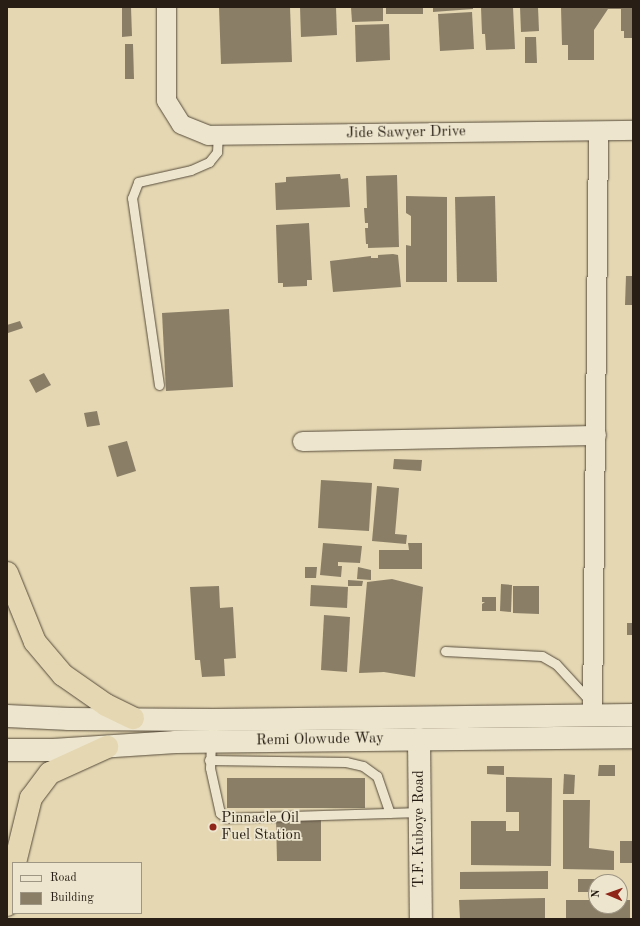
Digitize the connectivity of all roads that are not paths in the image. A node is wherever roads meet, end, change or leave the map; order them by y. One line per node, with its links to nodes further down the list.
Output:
1 (166, 7): 4 (street, Jide Sawyer Drive)
2 (633, 130): 3 (street, Jide Sawyer Drive)
3 (598, 131): 4 (street, Jide Sawyer Drive); 6 (street)
4 (218, 135): 5 (lane)
5 (158, 385)
6 (596, 435): 7 (street); 10 (street)
7 (302, 441)
8 (7, 573): 13 (highway)
9 (446, 651): 10 (lane)
10 (592, 710): 11 (main road, Remi Olowude Way); 14 (main road, Remi Olowude Way)
11 (633, 715)
12 (7, 716): 13 (main road, Remi Olowude Way)
13 (134, 718): 14 (main road, Remi Olowude Way)
14 (214, 720): 19 (lane)
15 (633, 737): 16 (main road, Remi Olowude Way)
16 (419, 739): 19 (main road, Remi Olowude Way); 20 (main road, T.F. Kuboye Road)
17 (107, 747): 18 (main road, Remi Olowude Way); 19 (main road, Remi Olowude Way); 22 (highway)
18 (7, 750)
19 (210, 751): 21 (lane); 21 (lane)
20 (420, 812): 21 (lane); 25 (main road, T.F. Kuboye Road)
21 (390, 813)
22 (15, 862)
23 (12, 878): 24 (highway)
24 (7, 905)
25 (421, 919)

